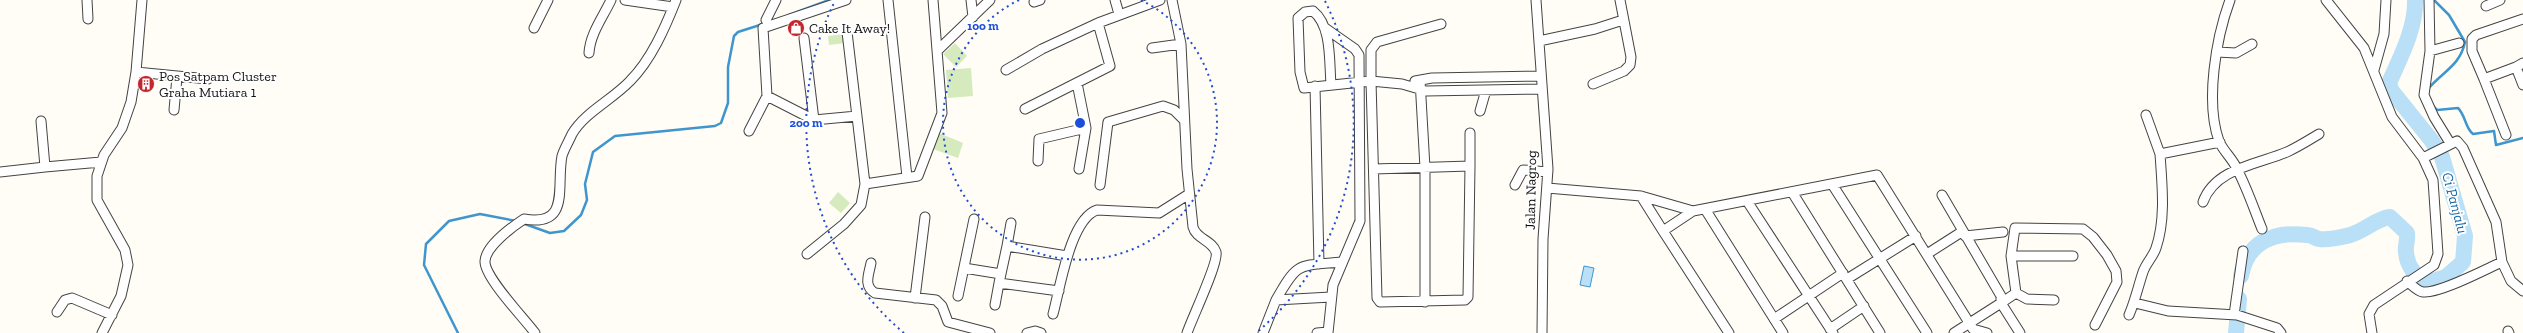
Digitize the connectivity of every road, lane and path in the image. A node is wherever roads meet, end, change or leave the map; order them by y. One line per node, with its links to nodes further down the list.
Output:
1 (87, 0): 26 (street)
2 (142, 0): 48 (street)
3 (548, 0): 32 (street)
4 (612, 0): 44 (street)
5 (625, 0): 22 (street)
6 (776, 0): 30 (street)
7 (846, 0): 30 (street)
8 (888, 0): 93 (street)
9 (932, 0): 41 (street)
10 (971, 0): 25 (street)
11 (990, 0): 25 (street)
12 (1115, 0): 24 (street)
13 (1160, 0): 24 (street)
14 (1172, 0): 38 (street)
15 (1536, 0): 36 (street, Jalan Nagrog)
16 (1620, 0): 28 (street)
17 (2230, 0): 43 (street)
18 (2326, 0): 47 (street)
19 (2386, 0): 47 (street)
20 (2500, 0): 23 (street)
21 (2429, 3): 42 (street)
22 (674, 4): 157 (street)
23 (2486, 6)
24 (1119, 14): 29 (street)
25 (973, 17): 41 (street)
26 (88, 19)
27 (2523, 19): 52 (street)
28 (1623, 20): 36 (street); 59 (street)
29 (1098, 23): 46 (street); 55 (street)
30 (765, 24): 65 (street)
31 (1441, 24): 54 (street)
32 (534, 28)
33 (1325, 28): 56 (street); 57 (street); 61 (street)
34 (847, 32): 70 (street)
35 (804, 38): 71 (street)
36 (1539, 41): 49 (street, Jalan Nagrog)
37 (2459, 43): 42 (street)
38 (1181, 44): 40 (street); 72 (street)
39 (2252, 44): 43 (street)
40 (1152, 48)
41 (937, 51): 93 (street)
42 (2430, 51): 80 (street)
43 (2217, 52): 79 (street)
44 (589, 53)
45 (2520, 65): 52 (street); 60 (street)
46 (1006, 70)
47 (2374, 70): 82 (street)
48 (136, 72): 50 (street); 84 (street)
49 (1540, 76): 53 (street); 62 (street, Jalan Nagrog)
50 (178, 77): 51 (street); 67 (street)
51 (208, 79)
52 (2484, 79): 78 (street)
53 (1420, 80): 58 (street); 63 (street)
54 (1371, 81): 56 (street); 58 (street); 90 (street)
55 (1077, 83): 66 (street); 74 (street)
56 (1359, 83): 57 (street); 123 (street)
57 (1331, 84): 61 (street)
58 (1402, 84): 63 (street)
59 (1593, 84)
60 (2523, 85)
61 (1315, 86): 126 (street)
62 (1541, 89): 64 (street); 92 (street, Jalan Nagrog)
63 (1420, 90): 64 (street); 87 (street)
64 (1486, 90): 68 (street)
65 (768, 96): 71 (street); 75 (street)
66 (1025, 109)
67 (174, 110)
68 (1480, 111)
69 (2146, 115): 81 (street)
70 (857, 116): 71 (street); 94 (street)
71 (814, 120)
72 (1184, 120): 96 (street); 100 (street)
73 (41, 121): 86 (street)
74 (1086, 128): 83 (street); 89 (street)
75 (748, 131)
76 (1470, 133): 85 (street)
77 (2319, 134): 88 (street)
78 (2506, 135)
79 (2220, 142): 81 (street); 88 (street)
80 (2448, 144): 82 (street); 124 (street)
81 (2160, 154): 142 (street)
82 (2423, 158): 130 (street)
83 (1038, 160)
84 (101, 162): 86 (street); 147 (street)
85 (1470, 166): 87 (street); 140 (street)
86 (45, 167): 91 (street)
87 (1425, 168): 90 (street); 140 (street)
88 (2237, 168): 104 (street); 110 (street)
89 (1079, 169)
90 (1374, 169): 140 (street)
91 (0, 172)
92 (1548, 172): 97 (street); 98 (street, Jalan Nagrog)
93 (907, 177): 94 (street)
94 (865, 184): 117 (street)
95 (1832, 184): 99 (street); 114 (street); 122 (street)
96 (1100, 185)
97 (1515, 185)
98 (1547, 188): 102 (street); 164 (street, Jalan Nagrog)
99 (1792, 192): 103 (street); 128 (street)
100 (1189, 194): 119 (street); 161 (street)
101 (1942, 195): 113 (street)
102 (1641, 196): 106 (street); 111 (street)
103 (1747, 201): 105 (street); 135 (street)
104 (2203, 202)
105 (1705, 209): 106 (street); 150 (street)
106 (1693, 211): 111 (street)
107 (925, 217): 137 (street)
108 (974, 219): 127 (street)
109 (1011, 223): 115 (street)
110 (2262, 229)
111 (1663, 231): 165 (street)
112 (2003, 232): 113 (street)
113 (1964, 234): 118 (street); 141 (street)
114 (1916, 236): 118 (street); 122 (street)
115 (1007, 246): 119 (street); 129 (street)
116 (2244, 251): 148 (street)
117 (807, 254)
118 (1927, 254): 151 (street)
119 (1067, 256): 131 (street)
120 (2011, 256): 121 (street); 133 (street); 152 (street)
121 (2073, 256)
122 (1879, 259): 128 (street); 168 (street)
123 (1342, 262): 126 (street); 136 (street)
124 (2502, 262): 130 (street); 132 (street)
125 (872, 263): 137 (street)
126 (1319, 264): 138 (street)
127 (964, 268): 129 (street); 134 (street)
128 (1845, 276): 135 (street); 144 (street)
129 (1000, 278): 131 (street); 143 (street)
130 (2408, 281): 173 (street)
131 (1059, 291): 146 (street)
132 (2523, 291)
133 (2016, 293): 139 (street); 141 (street)
134 (958, 296)
135 (1809, 296): 150 (street); 154 (street)
136 (1331, 297): 138 (street); 155 (street)
137 (915, 298): 153 (street)
138 (1276, 300): 162 (street)
139 (2054, 300)
140 (1425, 302)
141 (2001, 302): 151 (street); 171 (street)
142 (2135, 303): 148 (street); 149 (street)
143 (995, 305)
144 (1864, 306): 154 (street); 167 (street)
145 (57, 312): 147 (street)
146 (1052, 314)
147 (112, 315): 156 (street)
148 (2235, 315): 172 (street)
149 (2129, 316)
150 (1774, 318): 166 (street)
151 (1969, 323): 169 (street); 170 (street)
152 (2095, 325)
153 (959, 329): 158 (street)
154 (1832, 331)
155 (1328, 332): 163 (street)
156 (102, 333)
157 (535, 333)
158 (990, 333)
159 (1027, 333): 160 (street)
160 (1041, 333)
161 (1187, 333)
162 (1263, 333)
163 (1317, 333)
164 (1542, 333)
165 (1729, 333)
166 (1783, 333)
167 (1880, 333)
168 (1927, 333)
169 (1954, 333)
170 (1987, 333)
171 (2020, 333)
172 (2281, 333)
173 (2372, 333)

